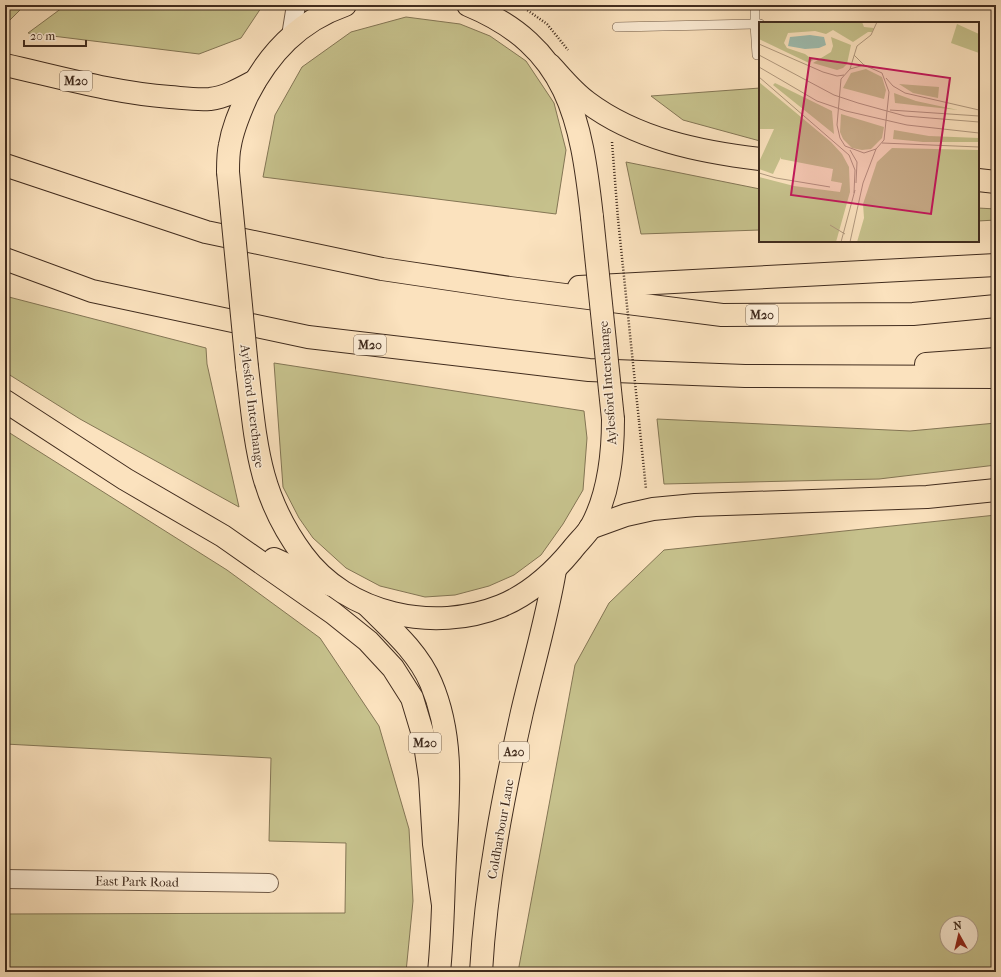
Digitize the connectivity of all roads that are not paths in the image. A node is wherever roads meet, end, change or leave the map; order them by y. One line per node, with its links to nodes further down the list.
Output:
1 (296, 5): 7 (street)
2 (345, 5): 7 (main road, Aylesford Interchange)
3 (468, 5): 10 (main road, Aylesford Interchange)
4 (755, 5): 5 (lane)
5 (758, 24): 6 (lane); 8 (lane)
6 (617, 26)
7 (291, 36): 11 (main road, Aylesford Interchange)
8 (757, 55)
9 (5, 65): 11 (main road, M20)
10 (550, 65): 12 (main road); 25 (main road, Aylesford Interchange, bridge)
11 (255, 81): 28 (main road, Aylesford Interchange, bridge)
12 (759, 159)
13 (5, 165): 18 (main road, M20)
14 (979, 180): 15 (main road)
15 (996, 182)
16 (5, 259): 21 (main road, M20)
17 (996, 265): 18 (main road, M20)
18 (528, 290): 19 (main road, M20)
19 (996, 306)
20 (996, 359): 21 (main road, M20)
21 (745, 376): 22 (main road, M20)
22 (996, 377)
23 (5, 401): 26 (main road, M20)
24 (996, 490): 25 (main road)
25 (590, 528): 27 (main road, Aylesford Interchange)
26 (223, 536): 28 (main road, M20); 32 (main road, M20)
27 (555, 570): 29 (main road, Aylesford Interchange); 34 (main road, Coldharbour Lane / A20)
28 (331, 585): 29 (main road, Aylesford Interchange)
29 (367, 605): 32 (main road)
30 (5, 879): 31 (street, East Park Road)
31 (269, 883)
32 (443, 905): 33 (main road)
33 (439, 972)
34 (481, 972)

